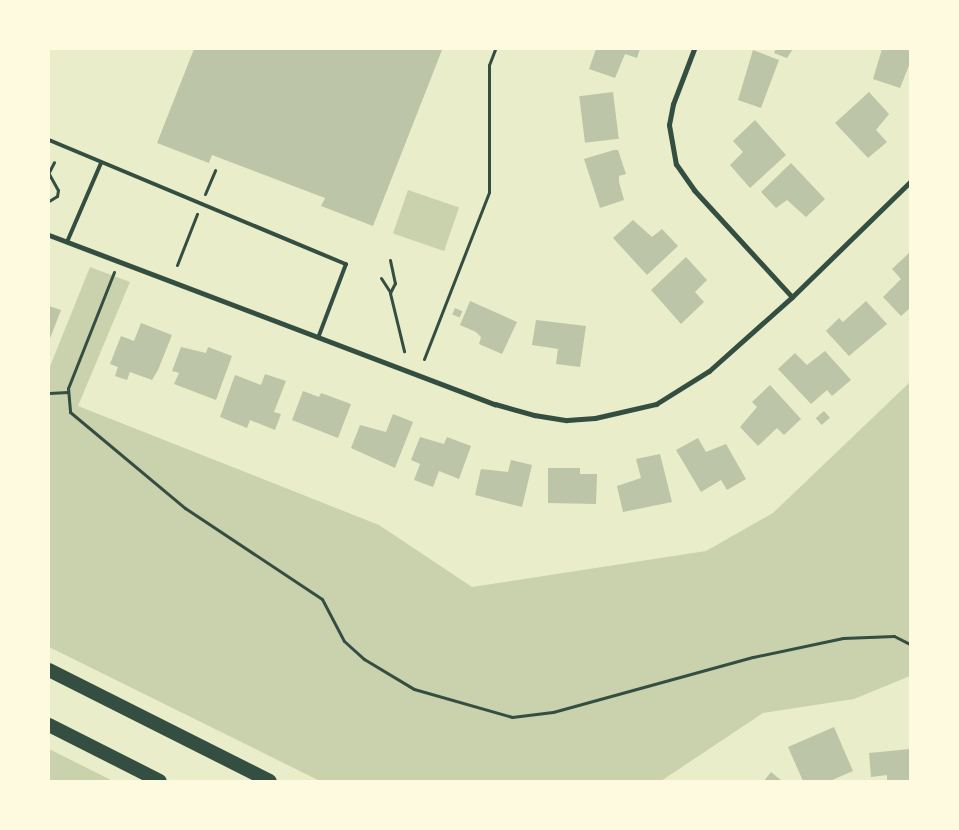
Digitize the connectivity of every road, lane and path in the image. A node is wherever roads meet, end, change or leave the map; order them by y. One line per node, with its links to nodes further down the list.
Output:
1 (495, 49): 21 (path)
2 (694, 49): 18 (street)
3 (49, 140): 5 (lane)
4 (54, 162): 7 (path)
5 (101, 163): 10 (lane); 12 (lane)
6 (216, 170): 10 (path)
7 (49, 173): 9 (path)
8 (910, 182): 18 (street)
9 (49, 201)
10 (201, 204): 15 (path); 19 (lane)
11 (49, 235): 12 (street)
12 (67, 242): 13 (street)
13 (119, 259): 19 (street); 22 (path)
14 (390, 260): 17 (path)
15 (177, 265)
16 (381, 278): 17 (path)
17 (390, 293): 20 (path)
18 (792, 297): 19 (street)
19 (318, 338)
20 (404, 351)
21 (424, 359)
22 (68, 392): 23 (path); 24 (path)
23 (49, 393)
24 (910, 644)
25 (49, 670): 28 (highway)
26 (49, 725): 27 (highway)
27 (160, 781)
28 (270, 781)

